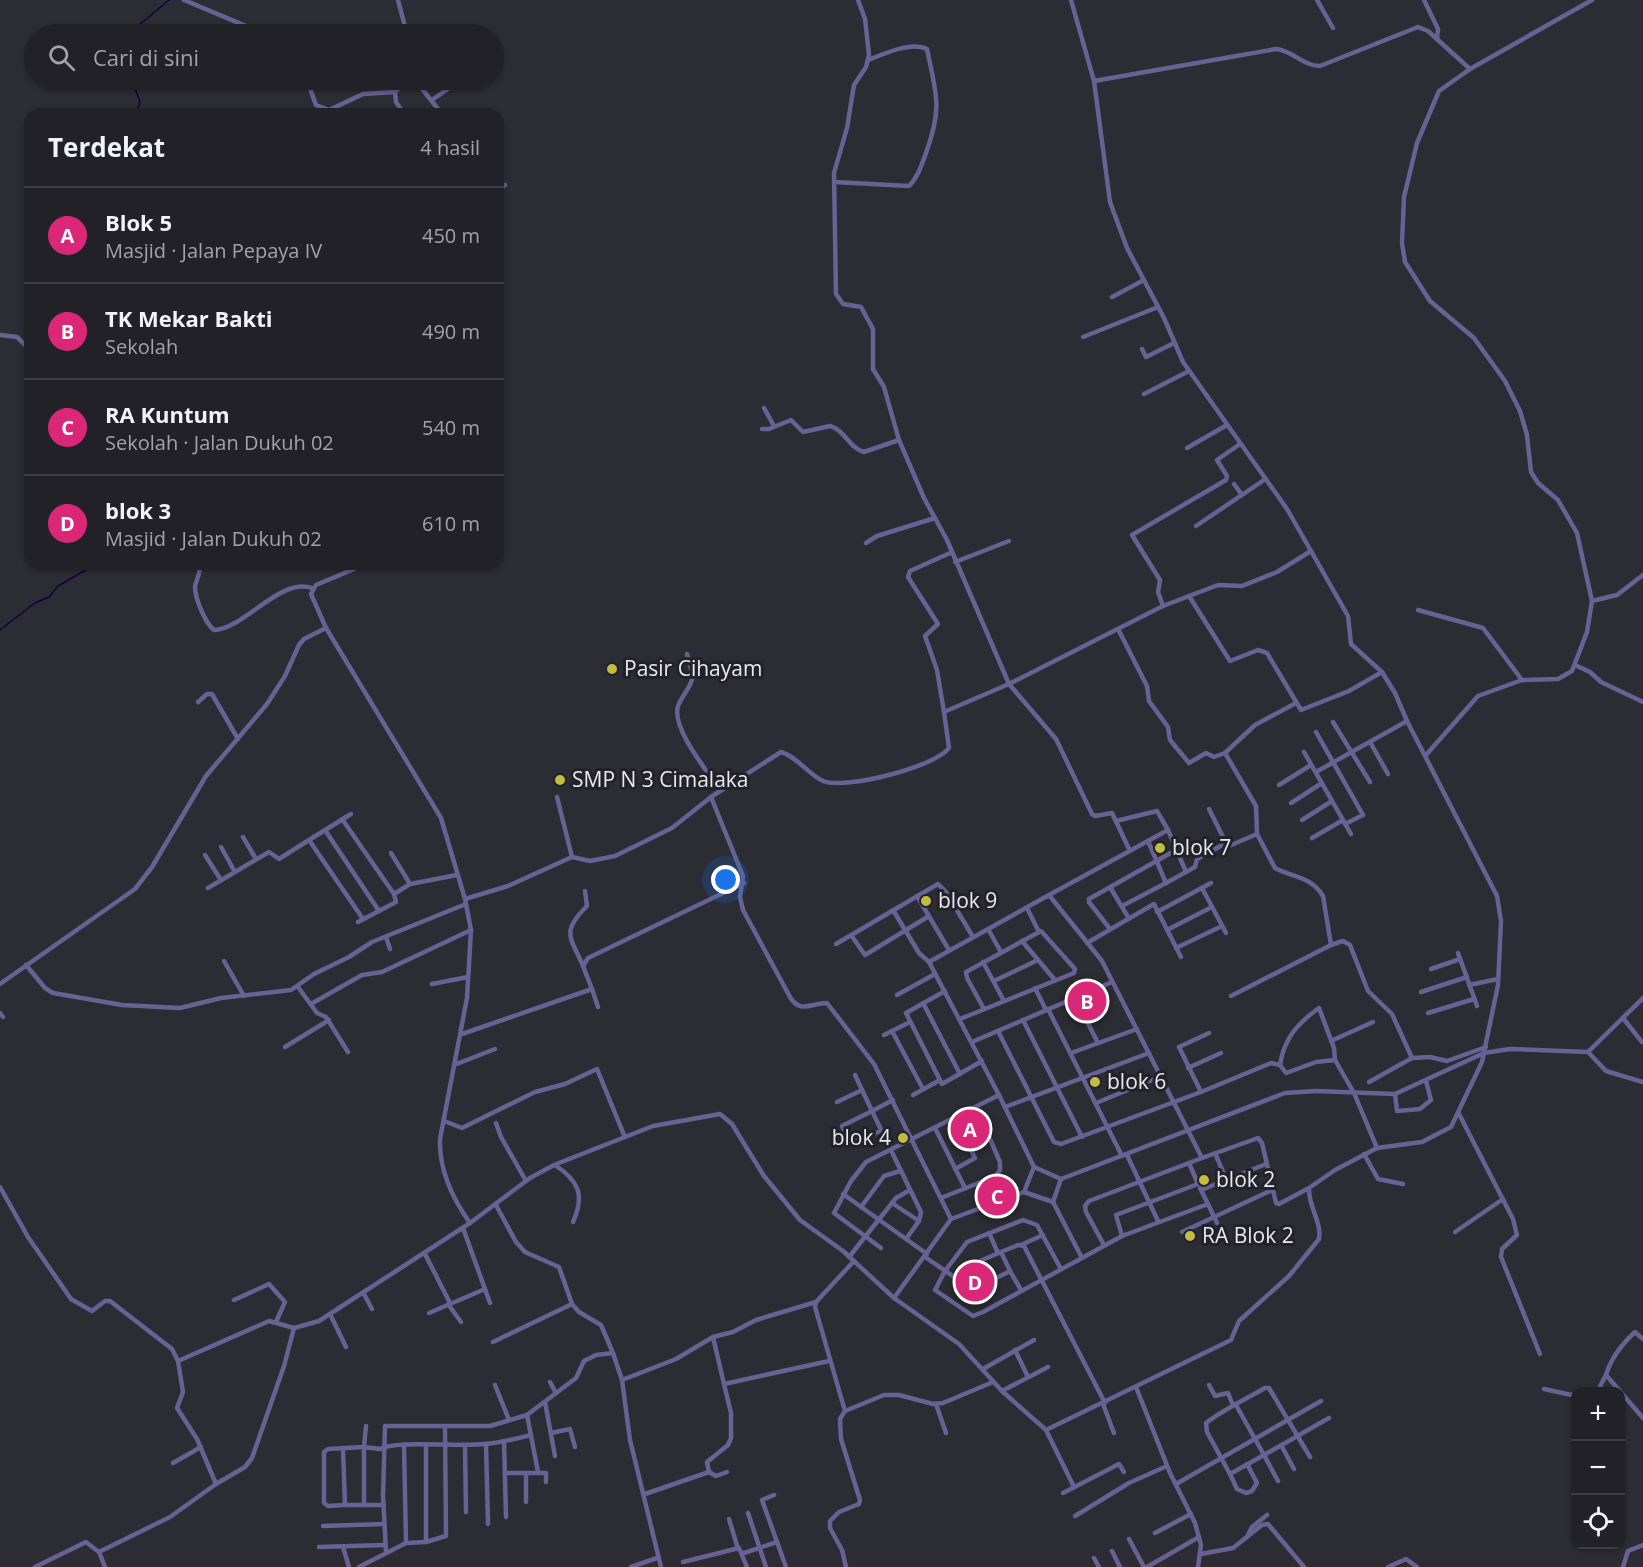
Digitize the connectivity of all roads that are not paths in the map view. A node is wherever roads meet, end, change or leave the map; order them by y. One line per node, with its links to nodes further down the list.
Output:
1 (184, 0): 8 (street)
2 (398, 0): 9 (street)
3 (858, 0): 12 (street)
4 (1071, 0): 14 (street)
5 (1317, 0): 10 (street)
6 (1424, 0): 11 (street)
7 (1592, 0): 13 (street)
8 (241, 24)
9 (404, 24)
10 (1333, 28)
11 (1437, 39): 13 (street); 14 (street)
12 (868, 60): 24 (street); 24 (street)
13 (1470, 69): 57 (street)
14 (1094, 81): 25 (street)
15 (311, 90): 20 (street)
16 (424, 90): 19 (street)
17 (446, 90): 19 (street)
18 (395, 92): 21 (street); 22 (street)
19 (432, 100): 23 (street)
20 (324, 108)
21 (333, 108)
22 (400, 108)
23 (438, 108)
24 (834, 182): 39 (street)
25 (1144, 280): 26 (street); 27 (street)
26 (1112, 297)
27 (1158, 307): 29 (street); 31 (street)
28 (0, 335): 30 (street)
29 (1083, 337)
30 (24, 344)
31 (1174, 344): 32 (street); 33 (street)
32 (1142, 349)
33 (1190, 371): 34 (street); 36 (street)
34 (1144, 393)
35 (764, 408): 37 (street)
36 (1227, 425): 40 (street); 41 (street)
37 (774, 426): 38 (street); 39 (street)
38 (762, 429)
39 (899, 440): 45 (street)
40 (1240, 444): 42 (street); 58 (street)
41 (1187, 448)
42 (1264, 480): 44 (street); 49 (street)
43 (1234, 484): 44 (street)
44 (1242, 495): 46 (street)
45 (935, 518): 48 (street); 50 (street)
46 (1197, 526)
47 (1009, 541): 51 (street)
48 (866, 543)
49 (1311, 551): 56 (street); 64 (street)
50 (950, 553): 51 (street); 70 (street)
51 (955, 561): 66 (street)
52 (201, 570): 55 (street)
53 (352, 570): 55 (street)
54 (1643, 575): 57 (street)
55 (312, 588): 60 (street)
56 (1189, 596): 58 (street); 69 (street)
57 (1592, 602): 63 (street)
58 (1163, 606): 61 (street)
59 (1418, 610): 65 (street)
60 (326, 628): 74 (street); 117 (street)
61 (1118, 629): 66 (street); 78 (street)
62 (687, 654): 87 (street)
63 (1575, 665): 65 (street); 68 (street)
64 (1382, 672): 69 (street); 71 (street)
65 (1522, 680): 79 (street)
66 (1009, 684): 70 (street); 96 (street)
67 (198, 702): 74 (street)
68 (1643, 702)
69 (1296, 703): 78 (street)
70 (944, 712): 87 (street)
71 (1407, 721): 75 (street); 79 (street)
72 (1333, 722): 77 (street)
73 (1316, 732): 80 (street)
74 (238, 740): 167 (street)
75 (1370, 742): 77 (street); 83 (street)
76 (1304, 752): 81 (street)
77 (1352, 752): 80 (street); 84 (street)
78 (1225, 753): 100 (street)
79 (1426, 755): 174 (street)
80 (1334, 762): 82 (street); 97 (street)
81 (1311, 765): 82 (street); 86 (street)
82 (1316, 772): 85 (street)
83 (1388, 774)
84 (1370, 782)
85 (1322, 783): 90 (street); 91 (street)
86 (1279, 785)
87 (720, 790): 89 (street)
88 (556, 797): 112 (street)
89 (711, 797): 112 (street); 119 (street)
90 (1332, 801): 95 (street); 97 (street)
91 (1291, 803)
92 (1209, 809): 106 (street)
93 (351, 814): 94 (street)
94 (342, 819): 98 (street); 128 (street)
95 (1302, 820)
96 (1116, 821): 99 (street); 109 (street)
97 (1344, 822): 101 (street); 103 (street)
98 (325, 830): 104 (street); 137 (street)
99 (1168, 830): 105 (street); 108 (street)
100 (1257, 834): 106 (street); 155 (street)
101 (1351, 834)
102 (243, 837): 113 (street)
103 (1312, 838)
104 (309, 840): 113 (street); 137 (street)
105 (1148, 841): 109 (street); 114 (street)
106 (1226, 843): 116 (street)
107 (221, 847): 115 (street)
108 (1176, 850): 114 (street); 116 (street)
109 (1130, 852): 129 (street)
110 (391, 853): 122 (street)
111 (205, 855): 118 (street)
112 (572, 857): 131 (street)
113 (256, 859): 115 (street)
114 (1157, 861): 120 (street); 123 (street)
115 (235, 872): 118 (street)
116 (1186, 872): 120 (street)
117 (457, 875): 122 (street); 131 (street)
118 (220, 880): 124 (street)
119 (744, 883): 168 (street); 247 (street)
120 (1166, 883): 127 (street)
121 (1211, 883): 125 (street)
122 (411, 884): 128 (street)
123 (1110, 887): 133 (street); 143 (street)
124 (208, 888)
125 (1202, 888): 134 (street); 138 (street)
126 (585, 891): 168 (street)
127 (1148, 892): 132 (street); 133 (street)
128 (394, 894): 137 (street)
129 (1049, 895): 135 (street); 153 (street)
130 (917, 896): 136 (street); 139 (street); 151 (street)
131 (465, 902): 144 (street); 150 (street)
132 (1154, 904): 138 (street); 140 (street)
133 (1122, 906): 140 (street)
134 (1212, 907): 141 (street); 145 (street)
135 (1027, 908): 142 (street); 147 (street)
136 (893, 910): 146 (street); 149 (street)
137 (379, 911)
138 (1157, 912): 145 (street)
139 (929, 916): 146 (street); 158 (street)
140 (1128, 917): 143 (street)
141 (1222, 926): 148 (street); 156 (street)
142 (988, 929): 151 (street); 159 (street)
143 (1110, 929): 153 (street)
144 (471, 930): 171 (street); 193 (street)
145 (1167, 930): 156 (street)
146 (906, 932): 149 (street); 165 (street)
147 (1039, 932): 152 (street); 173 (street)
148 (1226, 933)
149 (851, 935): 154 (street)
150 (386, 937): 157 (street); 180 (street)
151 (973, 937): 158 (street)
152 (1022, 940): 159 (street); 163 (street)
153 (1087, 943): 176 (street)
154 (836, 944)
155 (1331, 945): 187 (street); 224 (street)
156 (1176, 948): 161 (street)
157 (390, 949)
158 (949, 950): 165 (street)
159 (1001, 952): 166 (street)
160 (1458, 953): 162 (street)
161 (1181, 957)
162 (1460, 959): 169 (street); 172 (street)
163 (1038, 960): 173 (street); 175 (street)
164 (224, 961): 186 (street)
165 (928, 962): 170 (street)
166 (983, 962): 175 (street); 196 (street)
167 (26, 965): 177 (street); 186 (street)
168 (583, 966): 182 (street)
169 (1431, 969)
170 (935, 974): 183 (street); 185 (street)
171 (468, 977): 178 (street); 209 (street)
172 (1467, 977): 179 (street); 184 (street)
173 (1055, 980): 181 (street)
174 (1498, 980): 179 (street); 216 (street)
175 (994, 981): 191 (street)
176 (1112, 981): 188 (street); 205 (street)
177 (0, 984)
178 (432, 984)
179 (1469, 985): 190 (street)
180 (298, 987): 186 (street); 193 (street)
181 (1035, 988): 191 (street); 197 (street)
182 (592, 989): 195 (street); 209 (street)
183 (945, 991): 192 (street); 200 (street)
184 (1421, 992)
185 (897, 995)
186 (244, 996)
187 (1231, 996)
188 (1075, 998): 197 (street); 214 (street)
189 (1643, 998): 199 (street)
190 (1474, 999): 194 (street); 198 (street)
191 (1004, 1001): 196 (street)
192 (923, 1003): 203 (street); 230 (street)
193 (311, 1004): 201 (street)
194 (1477, 1006)
195 (597, 1007)
196 (984, 1009): 200 (street)
197 (1047, 1010): 202 (street); 219 (street)
198 (1428, 1013)
199 (1623, 1018): 213 (street); 223 (street)
200 (960, 1019): 212 (street)
201 (329, 1020): 215 (street); 218 (street)
202 (1023, 1020): 207 (street); 238 (street)
203 (910, 1022): 206 (street); 234 (street)
204 (1373, 1022): 211 (street)
205 (1137, 1029): 214 (street); 220 (street)
206 (892, 1031): 210 (street); 239 (street)
207 (998, 1031): 212 (street); 246 (street)
208 (1209, 1033): 229 (street)
209 (462, 1034): 227 (street)
210 (884, 1035)
211 (1331, 1041): 225 (street); 228 (street)
212 (972, 1042): 226 (street)
213 (1642, 1042)
214 (1098, 1043): 219 (street)
215 (285, 1047)
216 (1486, 1047): 222 (street); 224 (street)
217 (495, 1049): 227 (street)
218 (348, 1052)
219 (1071, 1053): 233 (street)
220 (1149, 1053): 232 (street); 233 (street)
221 (1221, 1053): 229 (street)
222 (1484, 1053): 223 (street); 235 (street); 254 (street)
223 (1588, 1053): 237 (street)
224 (1412, 1058): 236 (street)
225 (1335, 1060): 228 (street); 242 (street)
226 (982, 1061): 230 (street); 245 (street)
227 (454, 1065): 256 (street)
228 (1280, 1065): 241 (street)
229 (1188, 1068): 241 (street)
230 (960, 1074): 234 (street)
231 (855, 1076): 240 (street)
232 (1162, 1076): 249 (street); 250 (street)
233 (1083, 1078): 238 (street); 250 (street)
234 (940, 1080): 239 (street)
235 (1426, 1081): 243 (street); 243 (street)
236 (1369, 1082)
237 (1643, 1082)
238 (1057, 1088): 246 (street); 264 (street)
239 (923, 1089): 244 (street)
240 (862, 1090): 248 (street); 253 (street)
241 (1201, 1092): 249 (street)
242 (1354, 1093): 243 (street); 261 (street); 267 (street)
243 (1395, 1094)
244 (913, 1095)
245 (999, 1095): 251 (street); 252 (street)
246 (1031, 1097): 252 (street); 264 (street)
247 (893, 1100): 253 (street); 265 (street)
248 (837, 1102)
249 (1176, 1102): 258 (street); 261 (street)
250 (1096, 1103): 258 (street)
251 (975, 1107): 255 (street); 260 (street)
252 (1005, 1107): 276 (street)
253 (872, 1111): 262 (street); 262 (street)
254 (1459, 1114): 267 (street); 294 (street)
255 (955, 1118): 259 (street); 266 (street)
256 (444, 1121): 263 (street); 307 (street)
257 (496, 1123): 281 (street)
258 (1108, 1127): 264 (street); 271 (street)
259 (935, 1128): 265 (street); 277 (street)
260 (986, 1130): 266 (street); 286 (street)
261 (1189, 1130): 271 (street); 272 (street)
262 (881, 1131): 268 (street)
263 (624, 1136): 275 (street); 324 (street)
264 (1082, 1137)
265 (913, 1139): 268 (street); 293 (street)
266 (966, 1140): 277 (street)
267 (1377, 1148): 270 (street)
268 (891, 1150): 278 (street); 292 (street)
269 (1215, 1153): 272 (street); 274 (street); 280 (street)
270 (1364, 1154): 284 (street); 287 (street)
271 (1125, 1155): 279 (street); 282 (street)
272 (1202, 1158): 273 (street)
273 (1189, 1163): 282 (street); 283 (street)
274 (1266, 1164): 280 (street); 290 (street)
275 (554, 1165): 281 (street); 306 (street)
276 (1034, 1167): 279 (street); 291 (street)
277 (955, 1169): 286 (street)
278 (900, 1171): 288 (street); 300 (street)
279 (1061, 1179): 295 (street)
280 (1226, 1179): 289 (street)
281 (526, 1181): 299 (street)
282 (1139, 1183): 297 (street); 318 (street)
283 (1198, 1184): 289 (street); 297 (street)
284 (1403, 1184)
285 (0, 1188): 353 (street)
286 (965, 1188): 293 (street)
287 (1309, 1188): 290 (street); 365 (street)
288 (910, 1190): 296 (street); 304 (street)
289 (1201, 1190): 298 (street)
290 (1272, 1190): 301 (street)
291 (1024, 1192): 295 (street); 303 (street)
292 (843, 1194): 300 (street); 315 (street)
293 (941, 1198): 303 (street)
294 (1503, 1199): 311 (street); 352 (street)
295 (1053, 1202): 323 (street)
296 (892, 1203): 302 (street); 304 (street)
297 (1148, 1203): 305 (street); 314 (street)
298 (1208, 1204): 301 (street); 305 (street)
299 (496, 1205): 307 (street); 338 (street)
300 (861, 1207): 302 (street)
301 (1214, 1215): 308 (street); 310 (street)
302 (878, 1219): 315 (street); 316 (street)
303 (951, 1219): 322 (street)
304 (919, 1221): 316 (street)
305 (1158, 1221): 314 (street)
306 (573, 1222)
307 (470, 1223): 309 (street)
308 (1217, 1223)
309 (463, 1228): 321 (street); 330 (street)
310 (1182, 1232)
311 (1455, 1232)
312 (989, 1233): 313 (street); 320 (street); 326 (street)
313 (1043, 1235): 317 (street); 325 (street)
314 (1122, 1236): 318 (street)
315 (866, 1237): 319 (street); 324 (street)
316 (906, 1239): 322 (street)
317 (1021, 1245): 320 (street); 328 (street)
318 (1104, 1245): 323 (street)
319 (881, 1248)
320 (999, 1252): 327 (street); 329 (street)
321 (425, 1254): 332 (street); 337 (street)
322 (926, 1255): 326 (street); 333 (street)
323 (1082, 1258): 325 (street)
324 (852, 1259): 333 (street); 335 (street)
325 (1061, 1269): 328 (street)
326 (945, 1271): 329 (street); 331 (street)
327 (1010, 1271): 329 (street); 331 (street)
328 (1041, 1280): 331 (street); 374 (street)
329 (963, 1283)
330 (485, 1288): 336 (street); 337 (street)
331 (1022, 1290)
332 (364, 1294): 339 (street); 341 (street)
333 (894, 1298): 356 (street)
334 (234, 1300): 342 (street)
335 (816, 1302): 345 (street); 354 (street)
336 (490, 1303)
337 (449, 1304): 340 (street); 343 (street)
338 (572, 1304): 348 (street); 351 (street)
339 (372, 1309)
340 (429, 1313)
341 (330, 1314): 344 (street); 349 (street)
342 (276, 1322): 344 (street); 353 (street)
343 (460, 1322)
344 (294, 1328): 420 (street)
345 (713, 1337): 359 (street); 362 (street)
346 (1643, 1339): 357 (street)
347 (1034, 1340): 350 (street)
348 (494, 1342)
349 (346, 1347)
350 (1015, 1350): 356 (street); 358 (street)
351 (613, 1353): 359 (street); 369 (street)
352 (1540, 1354)
353 (178, 1361): 399 (street)
354 (829, 1361): 362 (street); 376 (street)
355 (1048, 1367): 358 (street)
356 (983, 1369): 361 (street)
357 (1606, 1375): 366 (street); 380 (street)
358 (1028, 1377): 368 (street)
359 (622, 1380): 424 (street)
360 (550, 1382): 369 (street)
361 (993, 1382): 368 (street); 373 (street)
362 (724, 1384): 412 (street)
363 (495, 1385): 381 (street)
364 (1209, 1385): 375 (street)
365 (1136, 1387): 374 (street); 409 (street)
366 (1600, 1387)
367 (1544, 1389): 370 (street)
368 (1002, 1392): 384 (street)
369 (556, 1393): 372 (street)
370 (1571, 1395)
371 (1321, 1401): 378 (street)
372 (545, 1402): 377 (street); 385 (street)
373 (936, 1404): 376 (street); 386 (street)
374 (1104, 1404): 384 (street); 387 (street)
375 (1236, 1405): 378 (street); 390 (street); 406 (street)
376 (846, 1412): 470 (street)
377 (526, 1415): 381 (street); 388 (street)
378 (1288, 1418): 389 (street); 390 (street)
379 (1329, 1418): 389 (street)
380 (1643, 1418)
381 (509, 1420): 383 (street)
382 (366, 1426): 400 (street)
383 (445, 1426): 395 (street); 397 (street)
384 (1046, 1431): 422 (street)
385 (551, 1433): 401 (street); 404 (street)
386 (946, 1433)
387 (1114, 1433)
388 (531, 1435): 391 (street); 411 (street)
389 (1298, 1435): 394 (street); 405 (street)
390 (1255, 1438): 403 (street); 406 (street)
391 (504, 1441): 392 (street); 415 (street)
392 (486, 1444): 398 (street); 438 (street)
393 (404, 1445): 395 (street); 396 (street); 446 (street)
394 (1281, 1445): 403 (street); 410 (street)
395 (384, 1446): 400 (street); 429 (street)
396 (426, 1446): 397 (street); 443 (street)
397 (445, 1446): 398 (street); 443 (street)
398 (465, 1446): 430 (street)
399 (201, 1447): 407 (street); 420 (street)
400 (364, 1447): 402 (street); 428 (street)
401 (575, 1447)
402 (344, 1449): 427 (street); 427 (street)
403 (1264, 1455): 408 (street); 418 (street)
404 (555, 1456)
405 (1310, 1457)
406 (1221, 1458): 417 (street); 421 (street)
407 (173, 1463)
408 (1247, 1464): 417 (street); 417 (street)
409 (1167, 1466): 421 (street); 434 (street)
410 (1294, 1469)
411 (538, 1472): 416 (street); 419 (street)
412 (709, 1472): 413 (street); 424 (street)
413 (727, 1472)
414 (1124, 1472): 422 (street)
415 (506, 1473): 416 (street); 435 (street)
416 (526, 1473): 426 (street)
417 (1230, 1474)
418 (1278, 1481)
419 (546, 1482)
420 (216, 1484): 454 (street)
421 (1176, 1484): 432 (street)
422 (1074, 1487): 423 (street)
423 (1063, 1493)
424 (645, 1494): 458 (street)
425 (774, 1495): 444 (street)
426 (526, 1502)
427 (345, 1505): 428 (street)
428 (364, 1505): 429 (street)
429 (384, 1505): 437 (street)
430 (466, 1512)
431 (748, 1513): 451 (street)
432 (1191, 1514): 440 (street); 441 (street)
433 (1268, 1515): 445 (street)
434 (1075, 1516)
435 (506, 1517)
436 (729, 1519): 452 (street)
437 (384, 1524): 439 (street); 447 (street)
438 (488, 1524)
439 (323, 1526)
440 (1155, 1533)
441 (1199, 1537): 457 (street); 473 (street)
442 (1129, 1539): 473 (street)
443 (426, 1542): 446 (street)
444 (777, 1542): 451 (street); 469 (street)
445 (1244, 1542): 457 (street); 475 (street)
446 (406, 1543): 455 (street)
447 (385, 1545): 450 (street); 455 (street)
448 (1643, 1545): 478 (street)
449 (319, 1547): 450 (street)
450 (343, 1547): 463 (street)
451 (760, 1548): 456 (street); 468 (street)
452 (738, 1549): 456 (street); 460 (street)
453 (1112, 1551): 472 (street)
454 (99, 1552): 461 (street); 462 (street)
455 (386, 1552): 464 (street)
456 (744, 1553): 467 (street)
457 (1201, 1554): 474 (street)
458 (657, 1558): 465 (street); 466 (street)
459 (1094, 1558): 471 (street)
460 (683, 1562)
461 (35, 1567)
462 (105, 1567)
463 (349, 1567)
464 (359, 1567)
465 (631, 1567)
466 (661, 1567)
467 (747, 1567)
468 (766, 1567)
469 (786, 1567)
470 (846, 1567)
471 (1099, 1567)
472 (1120, 1567)
473 (1146, 1567)
474 (1198, 1567)
475 (1304, 1567)
476 (1388, 1567): 477 (street)
477 (1417, 1567)
478 (1623, 1567)

